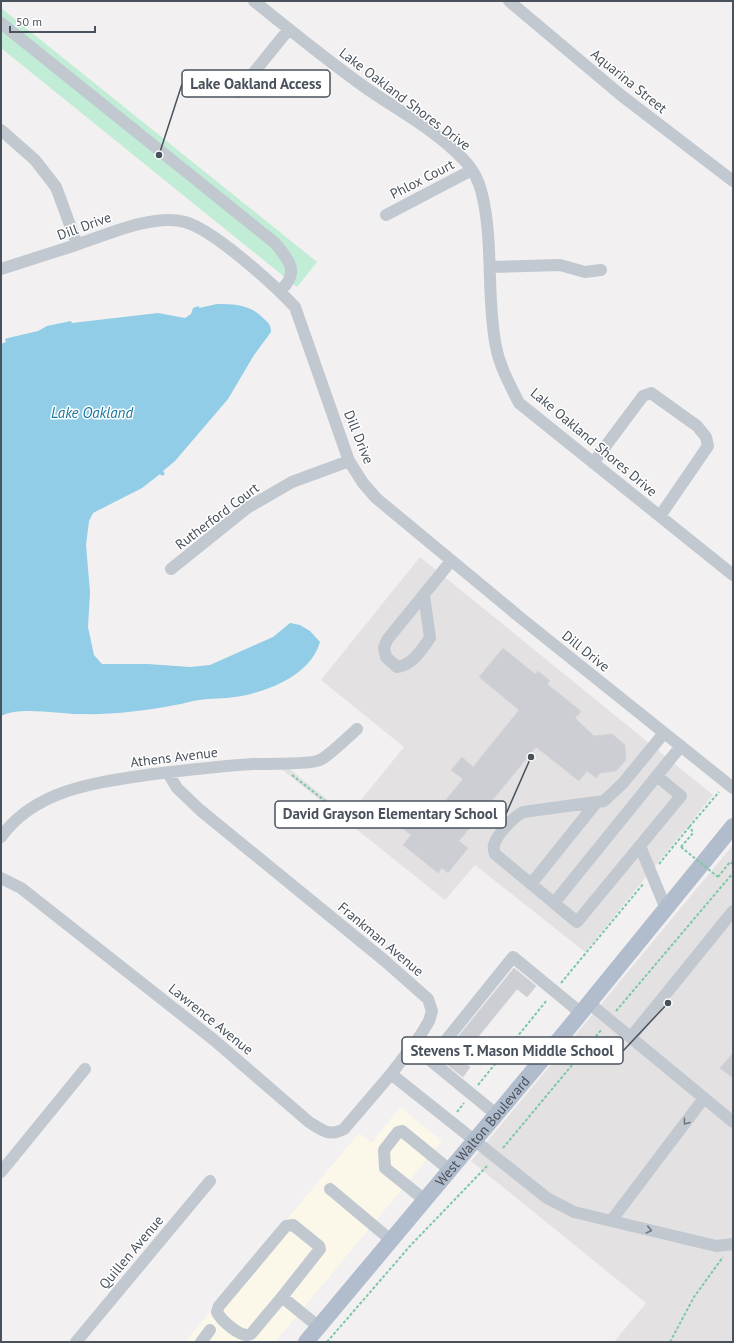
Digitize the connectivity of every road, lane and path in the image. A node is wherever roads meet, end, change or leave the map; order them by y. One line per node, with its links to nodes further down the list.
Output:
1 (254, 1): 4 (street, Lake Oakland Shores Drive)
2 (509, 1): 8 (street, Aquarina Street)
3 (1, 23): 14 (street)
4 (289, 29): 5 (street); 7 (street, Lake Oakland Shores Drive)
5 (238, 92)
6 (1, 130): 10 (street)
7 (472, 170): 9 (street, Phlox Court); 11 (street, Lake Oakland Shores Drive)
8 (733, 181)
9 (386, 215)
10 (77, 244): 12 (street, Dill Drive); 14 (street, Dill Drive)
11 (490, 267): 13 (street); 16 (street, Lake Oakland Shores Drive)
12 (1, 269)
13 (601, 270)
14 (280, 291): 15 (street, Dill Drive)
15 (349, 461): 18 (street, Dill Drive); 19 (street, Rutherford Court)
16 (593, 463): 17 (street, Lake Oakland Shores Drive); 17 (street)
17 (660, 516): 20 (street, Lake Oakland Shores Drive)
18 (451, 561): 21 (street); 23 (street, Dill Drive)
19 (171, 570)
20 (733, 575)
21 (424, 595): 21 (street)
22 (357, 729): 25 (street, Athens Avenue)
23 (664, 733): 24 (street, Dill Drive); 29 (street)
24 (681, 746): 27 (street); 28 (street, Dill Drive)
25 (279, 763): 26 (street, Athens Avenue); 30 (path)
26 (168, 772): 33 (street, Athens Avenue); 48 (street, Frankman Avenue)
27 (657, 776): 34 (street); 40 (street)
28 (730, 786): 31 (path)
29 (596, 803): 39 (street); 39 (street)
30 (356, 819)
31 (690, 826): 35 (path, bridge); 36 (path)
32 (733, 826): 41 (main road, West Walton Boulevard)
33 (1, 837)
34 (640, 846): 36 (street); 40 (street)
35 (733, 864)
36 (652, 873): 41 (street); 43 (path)
37 (733, 873): 45 (path)
38 (1, 878): 48 (street, Lawrence Avenue)
39 (531, 884): 40 (street)
40 (554, 903)
41 (666, 909): 44 (main road, West Walton Boulevard)
42 (733, 911): 46 (street)
43 (554, 991): 44 (street); 49 (path); 49 (street)
44 (585, 1008): 45 (street); 51 (main road, West Walton Boulevard)
45 (610, 1019): 46 (street); 55 (path)
46 (631, 1037): 50 (street)
47 (85, 1069): 57 (street)
48 (391, 1074): 52 (street)
49 (471, 1094): 51 (street); 52 (path)
50 (704, 1098): 53 (street); 61 (street, one-way to 61)
51 (497, 1115): 54 (main road, West Walton Boulevard)
52 (450, 1120): 54 (street)
53 (733, 1122)
54 (476, 1141): 55 (street); 56 (main road, West Walton Boulevard)
55 (496, 1157): 61 (street); 70 (path)
56 (451, 1171): 60 (main road, West Walton Boulevard); 60 (street)
57 (1, 1172)
58 (210, 1181): 67 (street, Quillen Avenue)
59 (330, 1189): 62 (street)
60 (426, 1201): 62 (main road, West Walton Boulevard)
61 (611, 1221): 63 (street, one-way to 63)
62 (392, 1241): 65 (main road, West Walton Boulevard)
63 (730, 1245): 71 (path)
64 (282, 1297): 64 (street); 65 (street)
65 (319, 1326): 69 (main road, West Walton Boulevard)
66 (210, 1330): 68 (street)
67 (76, 1342)
68 (200, 1342)
69 (306, 1342)
70 (327, 1342)
71 (670, 1342)

